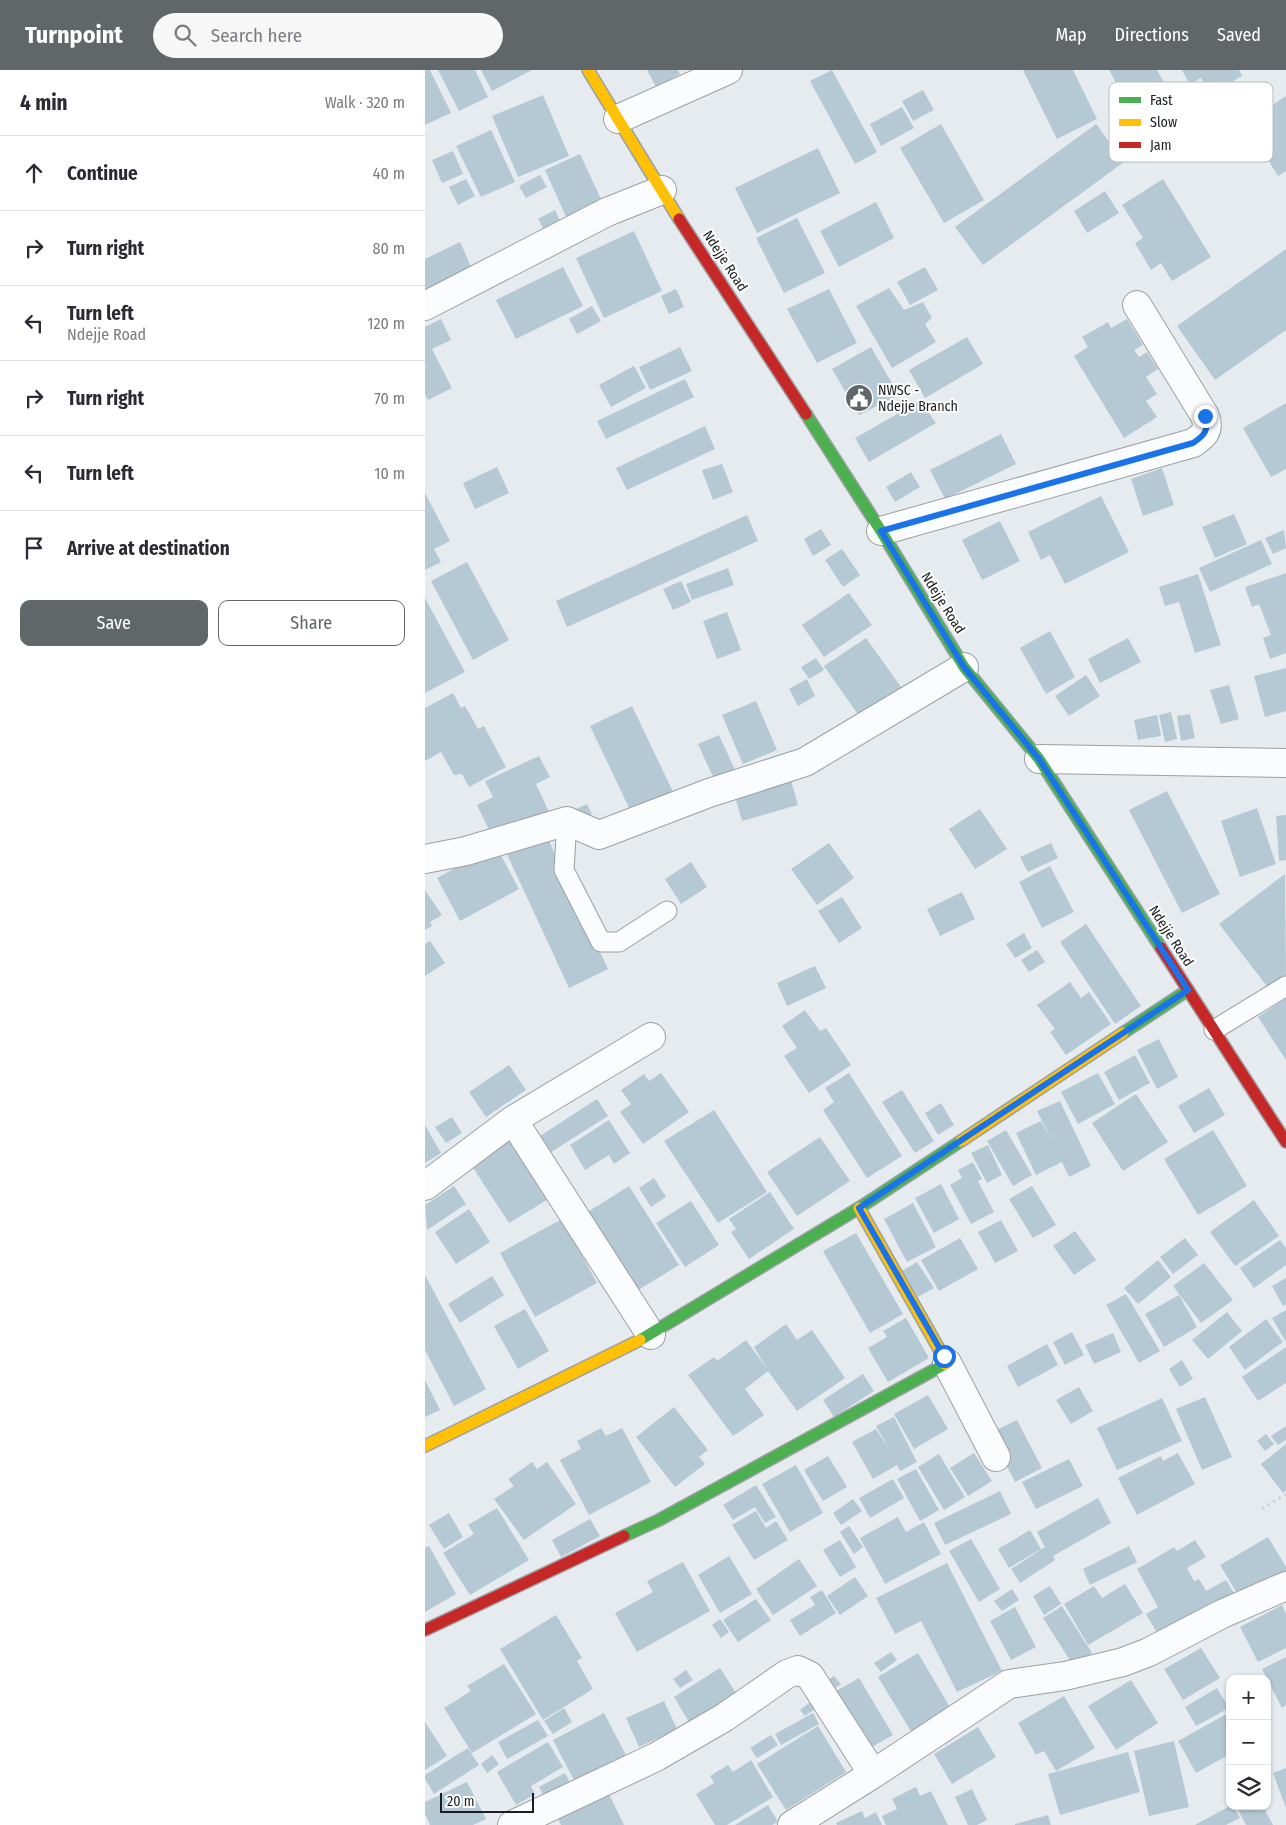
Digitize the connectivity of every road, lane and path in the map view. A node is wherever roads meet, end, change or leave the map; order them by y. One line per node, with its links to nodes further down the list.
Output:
1 (588, 70): 3 (street, Ndejje Road)
2 (728, 70): 3 (street)
3 (618, 118): 4 (street, Ndejje Road)
4 (662, 190): 6 (street); 7 (street, Ndejje Road)
5 (1137, 305): 7 (street)
6 (425, 306)
7 (881, 531): 8 (street, Ndejje Road)
8 (964, 667): 9 (street, Ndejje Road); 11 (street)
9 (1039, 759): 10 (street); 15 (street, Ndejje Road)
10 (1286, 763)
11 (567, 821): 12 (street); 13 (lane)
12 (425, 859)
13 (667, 912)
14 (1286, 986): 16 (lane)
15 (1188, 990): 16 (street, Ndejje Road); 21 (street)
16 (1214, 1030): 19 (street, Ndejje Road)
17 (651, 1036): 18 (street)
18 (513, 1120): 20 (street); 22 (street)
19 (1286, 1142)
20 (425, 1186)
21 (859, 1208): 22 (street); 23 (street)
22 (651, 1335): 24 (street)
23 (947, 1363): 25 (street); 29 (street)
24 (425, 1446)
25 (996, 1457)
26 (1286, 1494): 27 (path)
27 (1262, 1509)
28 (1286, 1586): 30 (street)
29 (425, 1630)
30 (873, 1774): 31 (street); 32 (street)
31 (511, 1825)
32 (792, 1825)

